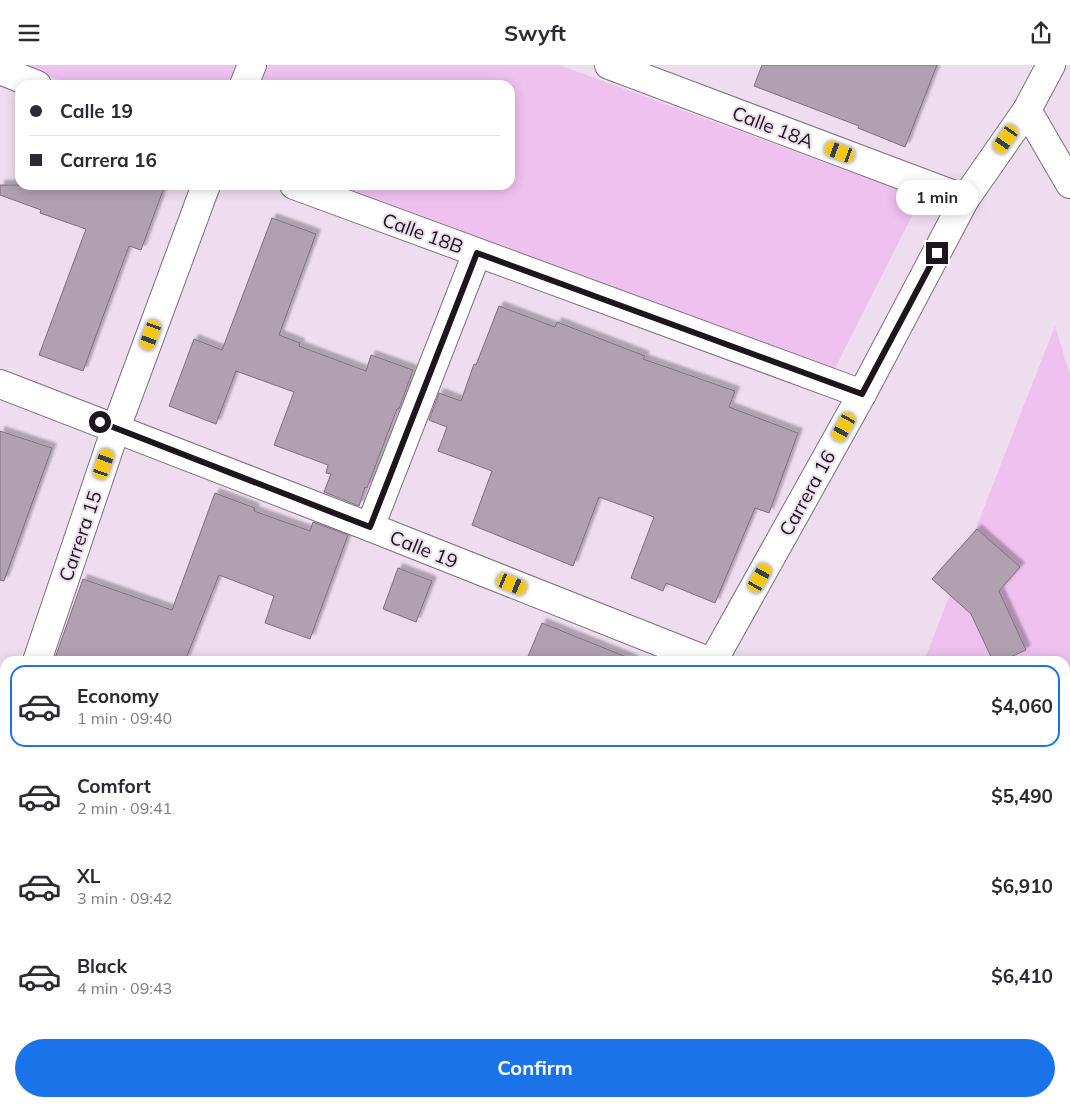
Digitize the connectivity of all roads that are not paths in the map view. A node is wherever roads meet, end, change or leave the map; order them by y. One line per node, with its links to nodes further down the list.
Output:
1 (252, 65): 6 (street)
2 (609, 65): 11 (street, Calle 18A)
3 (1050, 65): 7 (street, Carrera 16)
4 (0, 70): 5 (street)
5 (25, 80)
6 (246, 80)
7 (1028, 109): 8 (street); 11 (street, Carrera 16)
8 (1070, 184)
9 (204, 190): 15 (street, Carrera 15)
10 (307, 190): 12 (street, Calle 18B)
11 (965, 199): 14 (street, Carrera 16)
12 (477, 253): 14 (street, Calle 18B); 16 (street)
13 (0, 384): 15 (street, Calle 19)
14 (862, 394): 19 (street, Carrera 16)
15 (116, 428): 16 (street, Calle 19); 17 (street, Carrera 15)
16 (370, 527): 18 (street, Calle 19)
17 (39, 656)
18 (695, 656)
19 (716, 656)

